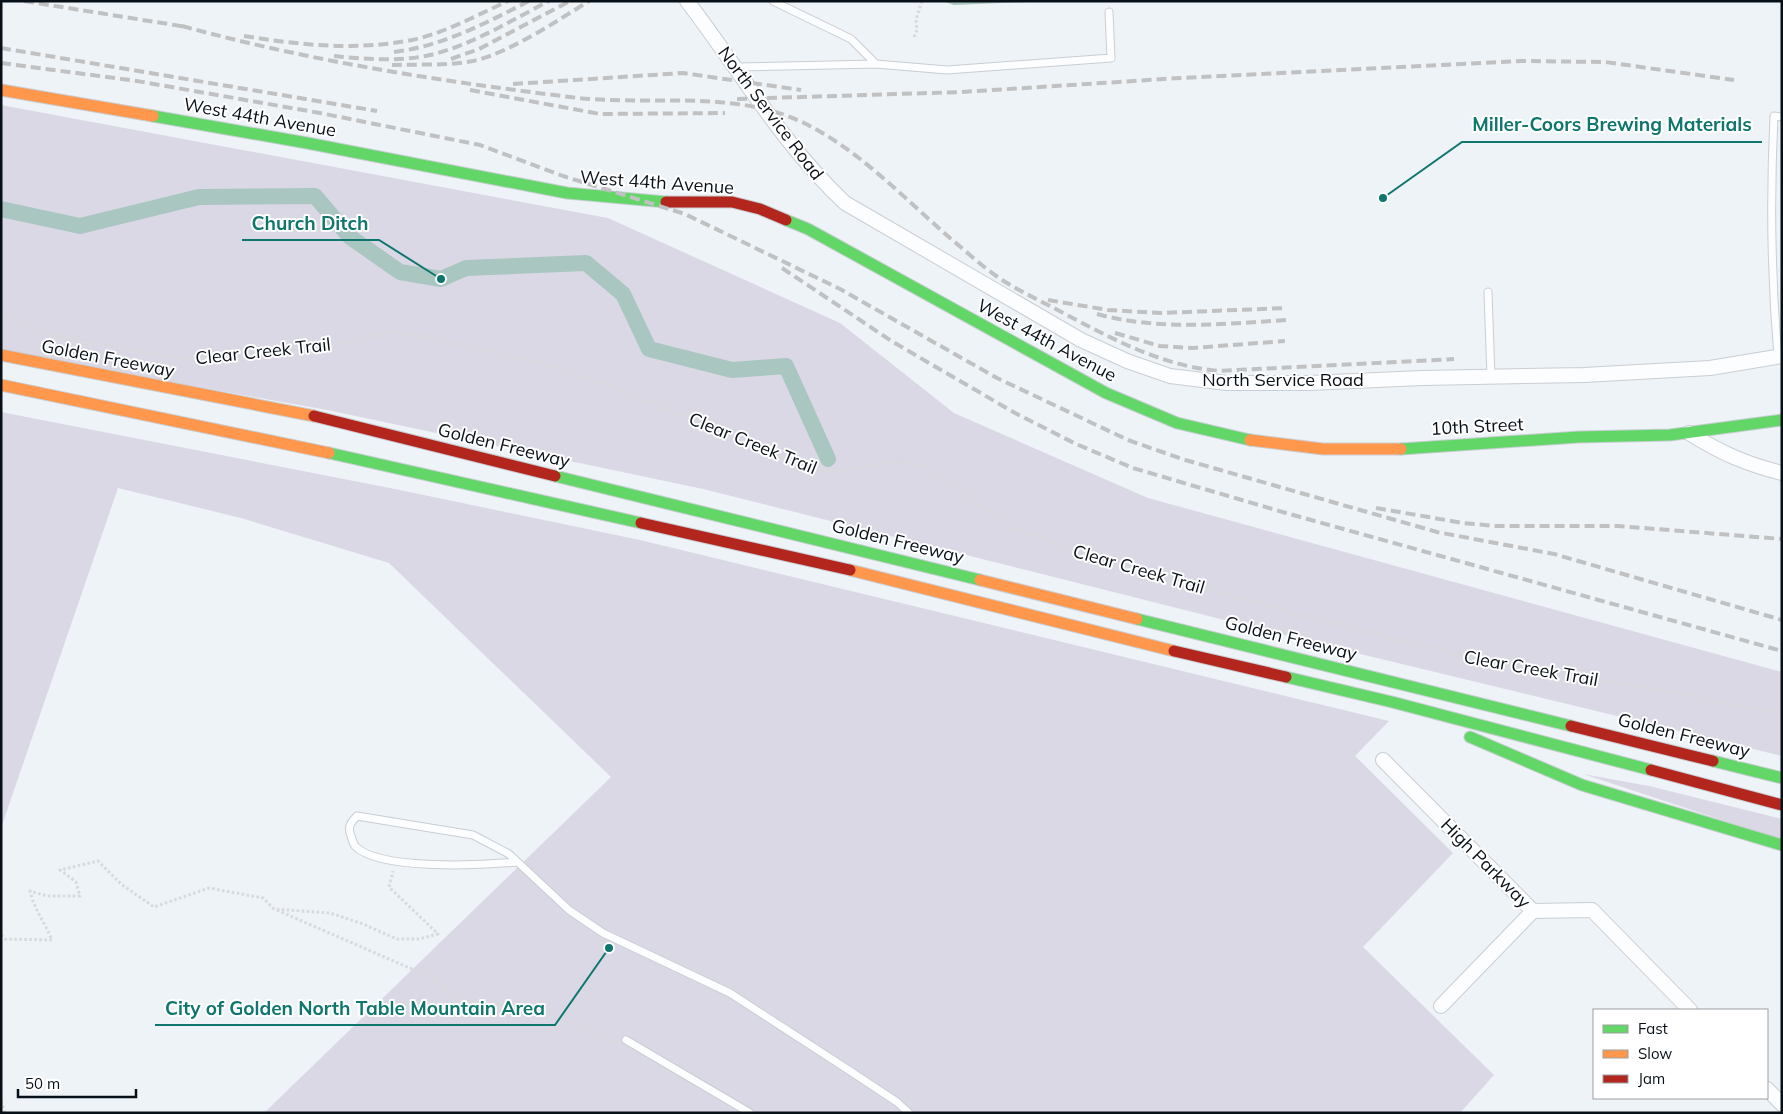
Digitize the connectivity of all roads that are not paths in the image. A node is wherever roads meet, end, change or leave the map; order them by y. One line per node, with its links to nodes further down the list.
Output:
1 (687, 1): 5 (street, North Service Road)
2 (773, 1): 4 (lane)
3 (1109, 12): 4 (lane)
4 (876, 64): 5 (lane)
5 (736, 68): 11 (street, North Service Road)
6 (1, 90): 14 (main road, West 44th Avenue)
7 (1782, 117): 10 (lane)
8 (1488, 292): 11 (lane)
9 (1, 355): 19 (main road, Golden Freeway)
10 (1780, 357): 11 (street, North Service Road)
11 (1491, 377)
12 (1, 385): 17 (main road)
13 (1782, 420): 15 (main road, 10th Street)
14 (1177, 423): 15 (main road, 10th Street)
15 (1689, 434): 16 (street)
16 (1782, 473)
17 (1392, 702): 20 (main road); 21 (main road)
18 (1383, 760): 23 (street, High Parkway)
19 (1782, 778)
20 (1782, 805)
21 (1782, 845)
22 (517, 862): 22 (lane); 30 (lane)
23 (1533, 911): 24 (street); 25 (street, High Parkway)
24 (1441, 1006)
25 (1689, 1009)
26 (626, 1040): 29 (lane)
27 (1768, 1090): 28 (street)
28 (1782, 1104)
29 (750, 1113)
30 (909, 1113)

